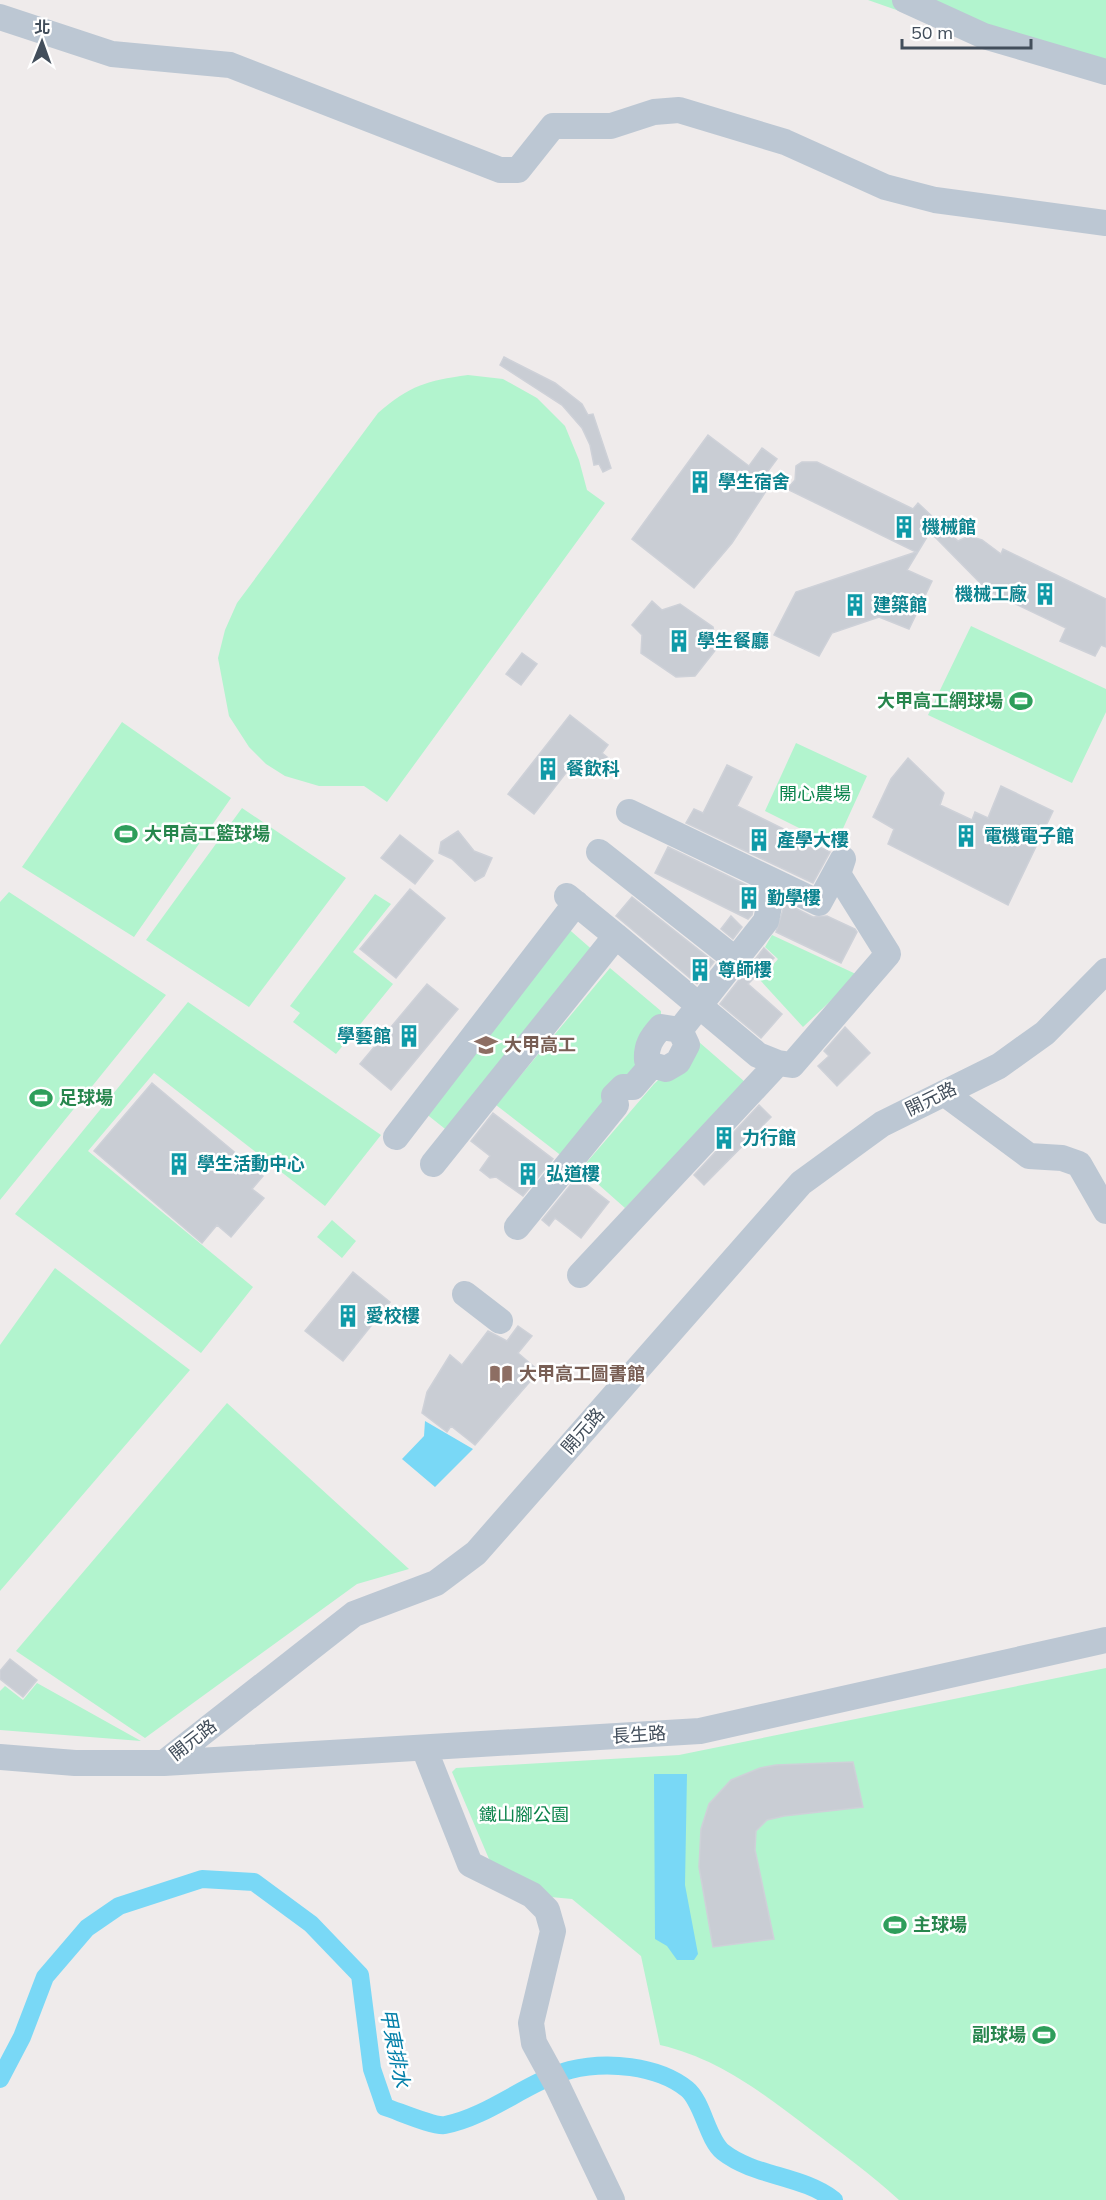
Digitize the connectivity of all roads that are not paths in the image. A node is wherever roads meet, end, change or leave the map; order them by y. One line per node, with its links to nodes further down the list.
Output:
1 (905, 0): 3 (street)
2 (0, 17): 4 (street)
3 (1106, 72)
4 (1106, 223)
5 (629, 812): 7 (street)
6 (599, 852): 9 (street)
7 (774, 882): 9 (street); 12 (street)
8 (616, 936): 11 (street); 14 (street); 15 (street)
9 (736, 960): 11 (street)
10 (1106, 971): 13 (street, 開元路)
11 (698, 1006): 12 (street); 17 (street)
12 (778, 1063): 18 (street)
13 (944, 1093): 16 (street); 24 (street, 開元路)
14 (396, 1137)
15 (433, 1164)
16 (1106, 1211)
17 (518, 1227)
18 (580, 1275)
19 (465, 1294): 20 (street)
20 (500, 1321)
21 (1106, 1640): 22 (street, 長生路)
22 (424, 1748): 24 (street, 長生路); 25 (street)
23 (0, 1757): 24 (street, 開元路)
24 (164, 1763)
25 (612, 2200)

